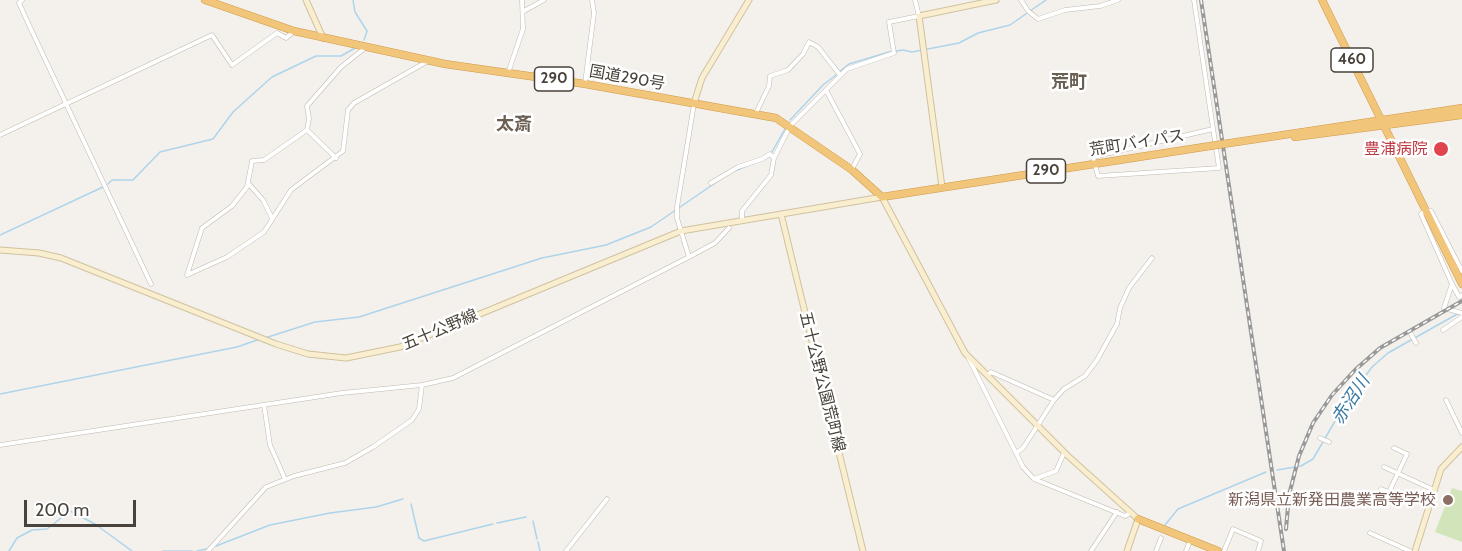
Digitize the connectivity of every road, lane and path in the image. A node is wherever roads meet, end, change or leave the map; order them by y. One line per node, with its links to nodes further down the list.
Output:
1 (22, 0): 25 (street)
2 (206, 0): 16 (highway, 国道290号 / 290)
3 (306, 0): 17 (street)
4 (522, 0): 14 (street)
5 (544, 0): 14 (street)
6 (592, 0): 22 (street)
7 (749, 0): 24 (street)
8 (915, 0): 15 (street)
9 (996, 0): 15 (street)
10 (1021, 0): 11 (street)
11 (1118, 0)
12 (1194, 0): 31 (street)
13 (1322, 0): 29 (highway, 460)
14 (524, 11): 20 (street)
15 (919, 16): 21 (street); 40 (street)
16 (294, 31): 17 (highway, 国道290号 / 290); 25 (street)
17 (323, 38): 18 (highway, 国道290号 / 290)
18 (367, 47): 19 (highway, 国道290号 / 290); 32 (street)
19 (429, 60): 20 (highway, 国道290号 / 290); 34 (street)
20 (508, 73): 22 (highway, 国道290号 / 290)
21 (840, 75): 23 (street); 27 (street)
22 (585, 84): 24 (highway, 国道290号 / 290)
23 (827, 92): 30 (street); 37 (street)
24 (694, 103): 27 (highway, 国道290号 / 290); 47 (street)
25 (67, 104): 33 (street); 52 (street)
26 (1462, 108): 29 (highway)
27 (756, 114): 30 (highway, 国道290号 / 290)
28 (1462, 115): 29 (highway)
29 (1384, 123): 36 (highway, 荒町バイパス / 290, bridge); 42 (highway)
30 (790, 126): 35 (street); 37 (highway, 国道290号 / 290)
31 (1213, 129): 36 (street); 36 (street)
32 (307, 130): 34 (street); 38 (street)
33 (0, 135)
34 (336, 158): 44 (street)
35 (774, 158): 39 (street); 45 (street)
36 (1094, 164): 40 (highway, 荒町バイパス / 290)
37 (852, 170): 41 (highway, 国道290号 / 290)
38 (248, 183): 44 (street); 44 (street)
39 (711, 183)
40 (942, 186): 41 (highway, 荒町バイパス / 290)
41 (882, 197): 43 (street, 五十公野線); 60 (street)
42 (1425, 210): 51 (street); 53 (street); 54 (highway)
43 (781, 214): 45 (street, 五十公野線); 90 (street, 五十公野公園荒町線)
44 (272, 219)
45 (742, 220): 47 (street, 五十公野線)
46 (729, 228): 49 (street)
47 (681, 231): 48 (street, 五十公野線); 49 (street)
48 (0, 250)
49 (689, 257): 62 (street)
50 (1152, 258): 63 (street)
51 (1462, 271)
52 (151, 284)
53 (1452, 284): 55 (street); 56 (street)
54 (1462, 284)
55 (1462, 296)
56 (1462, 315): 57 (street)
57 (1443, 330)
58 (1412, 334): 59 (street)
59 (1416, 343)
60 (967, 355): 61 (street); 73 (street)
61 (988, 375): 63 (street); 66 (street)
62 (422, 385): 65 (street); 77 (street)
63 (1054, 400): 66 (street)
64 (1446, 400): 67 (street)
65 (264, 405): 70 (street); 77 (street)
66 (1038, 424): 73 (street); 74 (street)
67 (1462, 433)
68 (1320, 438): 69 (street)
69 (1329, 442)
70 (0, 446)
71 (1462, 447): 80 (street)
72 (1394, 448): 76 (street)
73 (1016, 453): 78 (street)
74 (1064, 453): 78 (street); 83 (street)
75 (1384, 467): 76 (street)
76 (1398, 474): 79 (street); 80 (street)
77 (285, 479): 88 (street)
78 (1034, 479): 82 (street)
79 (1381, 489)
80 (1434, 490): 99 (street)
81 (607, 499): 89 (street)
82 (1117, 512): 83 (street); 91 (street)
83 (1130, 513): 84 (street)
84 (1138, 519): 87 (highway); 92 (street)
85 (1370, 533): 98 (street)
86 (1161, 538): 93 (street)
87 (1190, 540): 94 (street); 95 (highway)
88 (208, 551)
89 (566, 551)
90 (863, 551)
91 (1091, 551)
92 (1126, 551)
93 (1156, 551)
94 (1186, 551)
95 (1218, 551)
96 (1224, 551): 97 (street)
97 (1258, 551)
98 (1410, 551)
99 (1415, 551)

